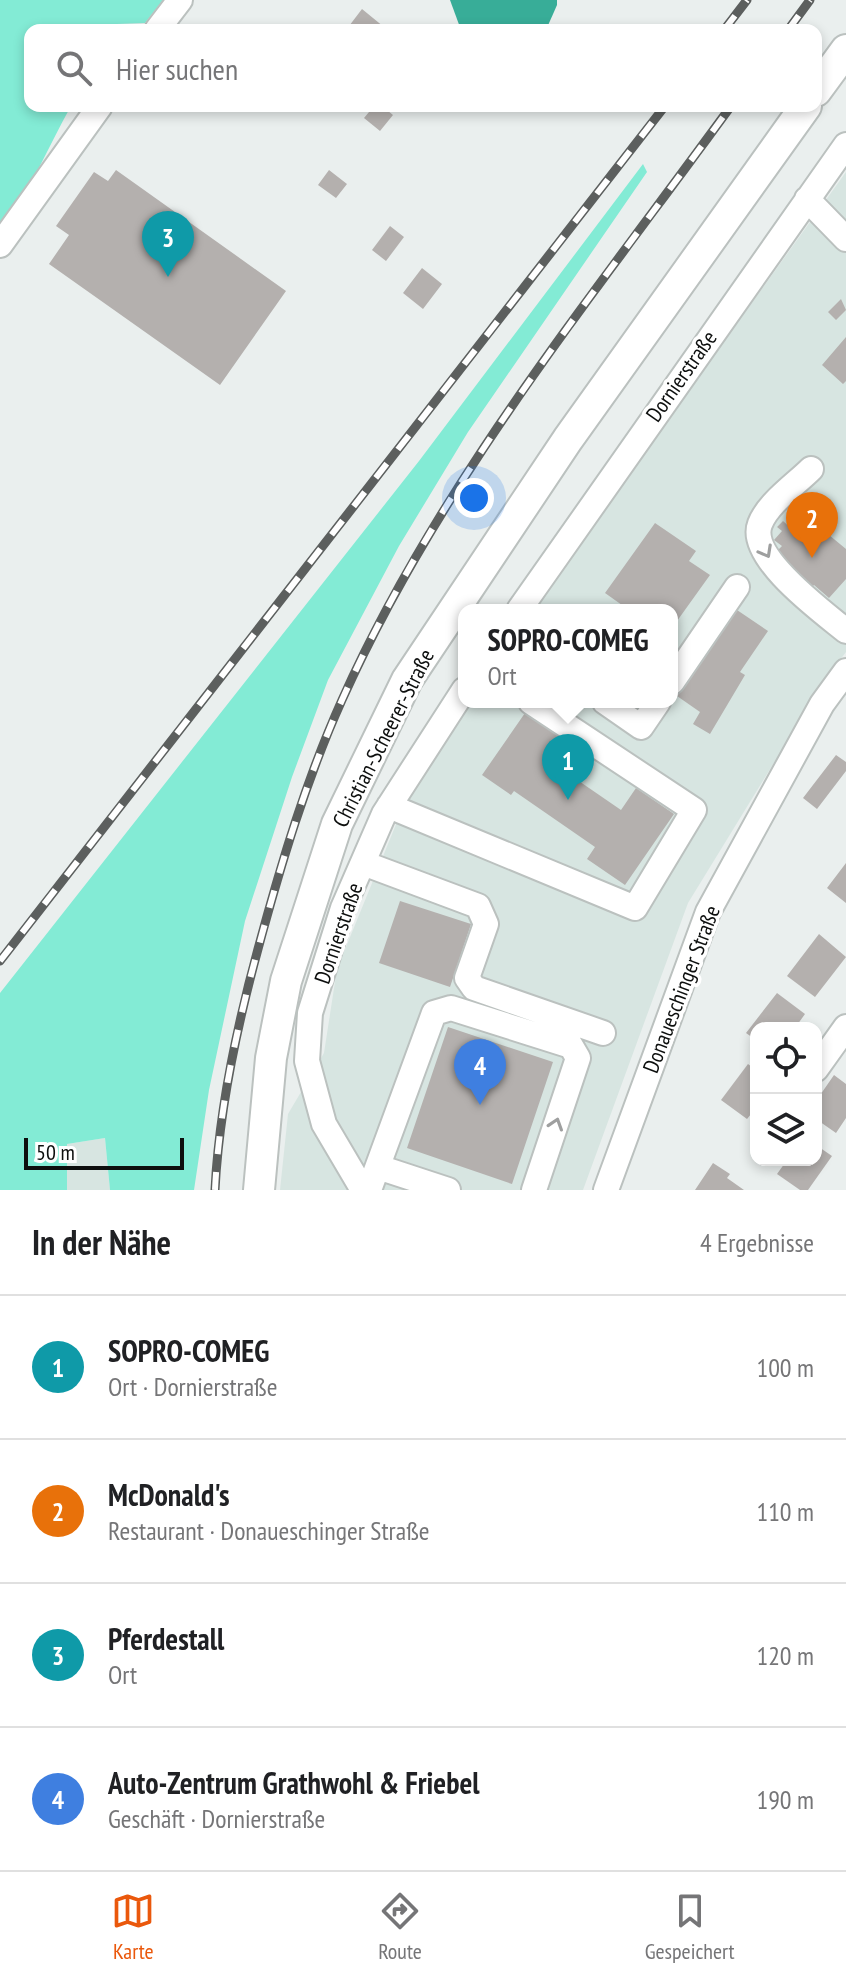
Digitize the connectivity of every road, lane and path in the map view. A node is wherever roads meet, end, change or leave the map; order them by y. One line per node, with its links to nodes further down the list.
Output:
1 (180, 0): 2 (street)
2 (162, 24)
3 (846, 50): 4 (main road)
4 (822, 83)
5 (96, 112): 10 (street)
6 (802, 112): 27 (main road, Christian-Scheerer-Straße)
7 (846, 145): 8 (street, Dornierstraße)
8 (807, 199): 9 (street); 13 (street, Dornierstraße)
9 (846, 239)
10 (0, 245)
11 (811, 469): 14 (street, one-way to 14)
12 (737, 587): 16 (street)
13 (523, 604)
14 (846, 631)
15 (846, 671): 31 (street, Donaueschinger Straße)
16 (678, 673)
17 (458, 699): 21 (street, Dornierstraße)
18 (540, 708): 21 (street)
19 (614, 708): 20 (street)
20 (654, 708)
21 (389, 806): 22 (street, Dornierstraße)
22 (363, 863): 24 (street); 28 (street, Dornierstraße)
23 (846, 1027): 25 (street)
24 (603, 1033)
25 (822, 1061)
26 (374, 1178): 29 (street); 30 (street, one-way to 26)
27 (259, 1190)
28 (363, 1190)
29 (448, 1190)
30 (534, 1190)
31 (606, 1190)

